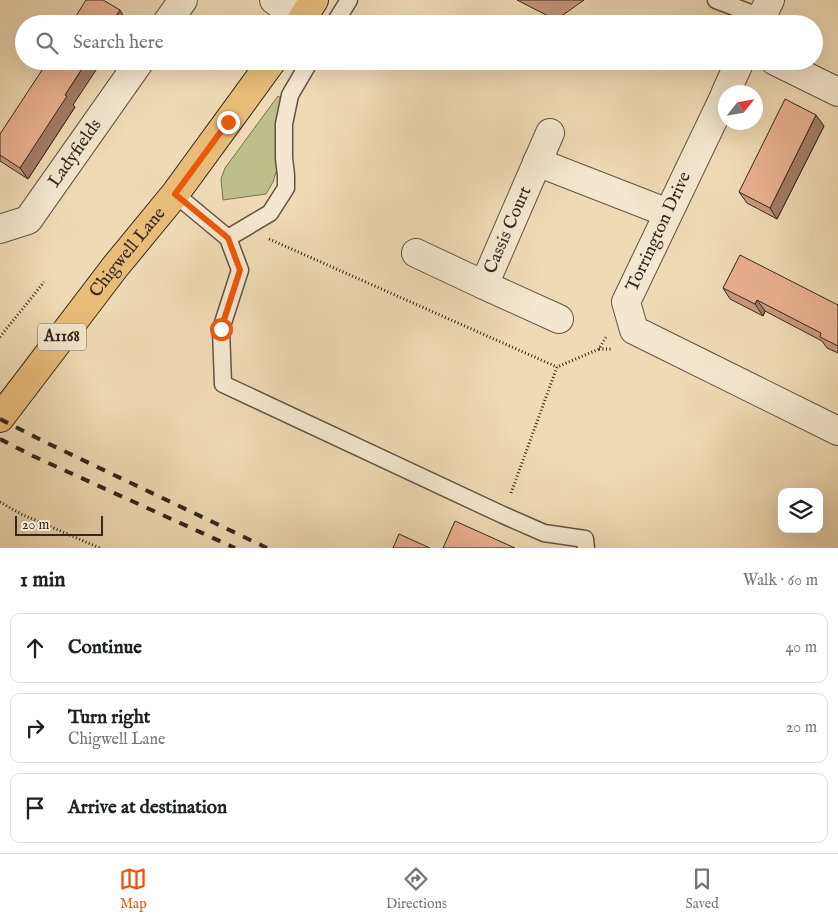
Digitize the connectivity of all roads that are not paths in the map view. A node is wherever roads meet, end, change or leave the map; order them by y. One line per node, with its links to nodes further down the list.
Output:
1 (183, 0): 7 (street)
2 (274, 0): 5 (street)
3 (349, 0): 8 (lane)
4 (716, 0): 6 (lane)
5 (305, 14)
6 (763, 14)
7 (172, 15)
8 (340, 15)
9 (134, 70): 21 (street, Ladyfields)
10 (265, 70): 19 (main road, Chigwell Lane / A1168)
11 (305, 70): 22 (lane)
12 (736, 70): 14 (street, Torrington Drive)
13 (793, 70): 15 (street)
14 (730, 85)
15 (838, 92)
16 (718, 110): 20 (street, Torrington Drive)
17 (550, 133): 18 (street, Cassis Court)
18 (537, 162): 20 (street); 24 (street, Cassis Court)
19 (175, 194): 22 (lane); 26 (main road, Chigwell Lane / A1168)
20 (668, 213): 27 (street, Torrington Drive)
21 (0, 229)
22 (228, 238): 28 (lane)
23 (416, 253): 24 (street, Cassis Court)
24 (484, 285): 25 (street)
25 (559, 318)
26 (0, 418)
27 (838, 431)
28 (586, 548)

